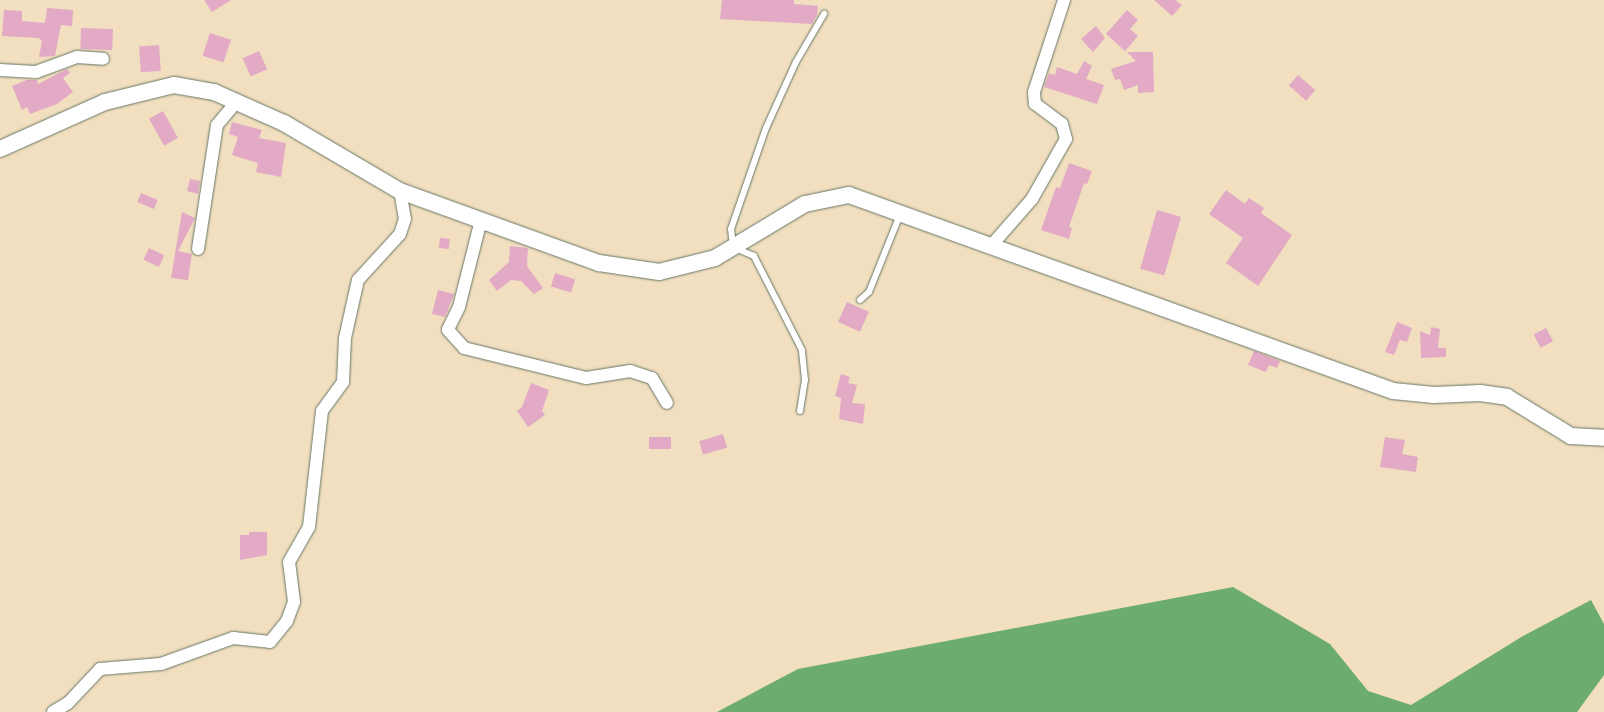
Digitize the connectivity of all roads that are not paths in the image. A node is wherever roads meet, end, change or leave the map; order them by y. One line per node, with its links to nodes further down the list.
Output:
1 (1064, 0): 11 (street)
2 (824, 14): 10 (lane)
3 (103, 59): 4 (street)
4 (0, 70)
5 (236, 102): 6 (street); 7 (street); 12 (street)
6 (0, 149)
7 (400, 191): 9 (street); 17 (street)
8 (900, 214): 10 (street); 11 (street); 13 (lane)
9 (481, 220): 10 (street); 14 (street)
10 (733, 247): 15 (lane)
11 (990, 247): 16 (street)
12 (198, 249)
13 (860, 300)
14 (666, 403)
15 (800, 411)
16 (1604, 438)
17 (53, 712)

